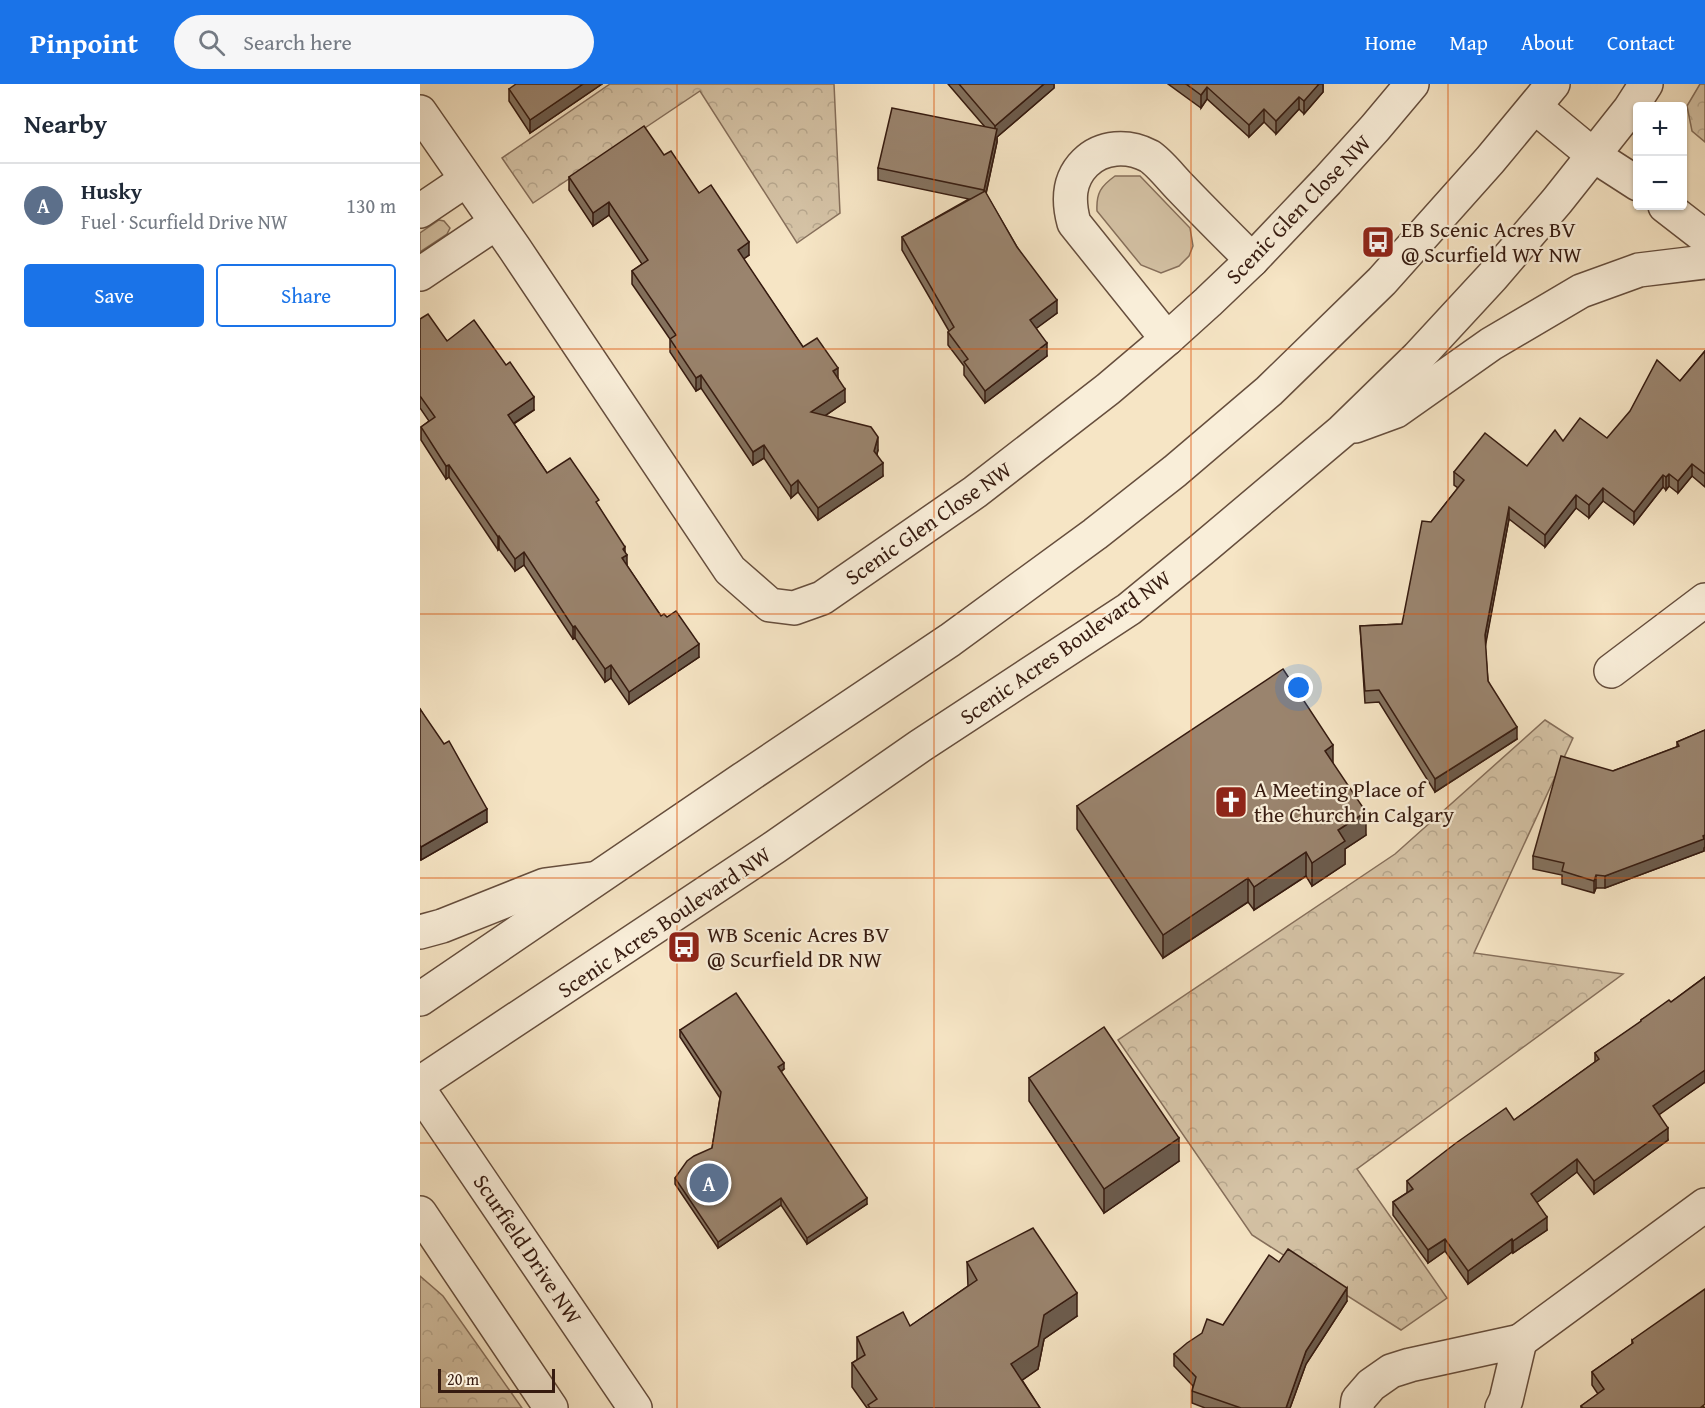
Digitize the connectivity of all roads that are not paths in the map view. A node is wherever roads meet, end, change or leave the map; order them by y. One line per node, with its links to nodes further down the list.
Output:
1 (1412, 84): 12 (street, Scenic Glen Close NW)
2 (1646, 84): 5 (street, Scenic Acres Boulevard NW)
3 (1544, 96): 5 (street); 19 (street)
4 (420, 112): 6 (street, Scenic Glen Close NW)
5 (1593, 155): 7 (street); 16 (street, Scenic Acres Boulevard NW)
6 (466, 180): 9 (street); 10 (street, Scenic Glen Close NW)
7 (1633, 181)
8 (1670, 210): 11 (street)
9 (420, 211)
10 (496, 223): 14 (street); 15 (street, Scenic Glen Close NW)
11 (1705, 237)
12 (1252, 260): 15 (street, Scenic Glen Close NW); 15 (street)
13 (1705, 262): 16 (street)
14 (420, 274)
15 (1167, 339)
16 (1342, 431): 22 (street, Scenic Acres Boulevard NW)
17 (1705, 600): 18 (street)
18 (1611, 671)
19 (599, 878): 20 (street); 21 (street)
20 (420, 932)
21 (420, 999)
22 (420, 1083)
23 (420, 1091): 29 (street, Scurfield Drive NW)
24 (1705, 1205): 27 (street)
25 (420, 1213): 26 (street)
26 (429, 1238): 28 (street)
27 (1520, 1341): 30 (street); 31 (street)
28 (551, 1408)
29 (635, 1408)
30 (1357, 1408)
31 (1502, 1408)

